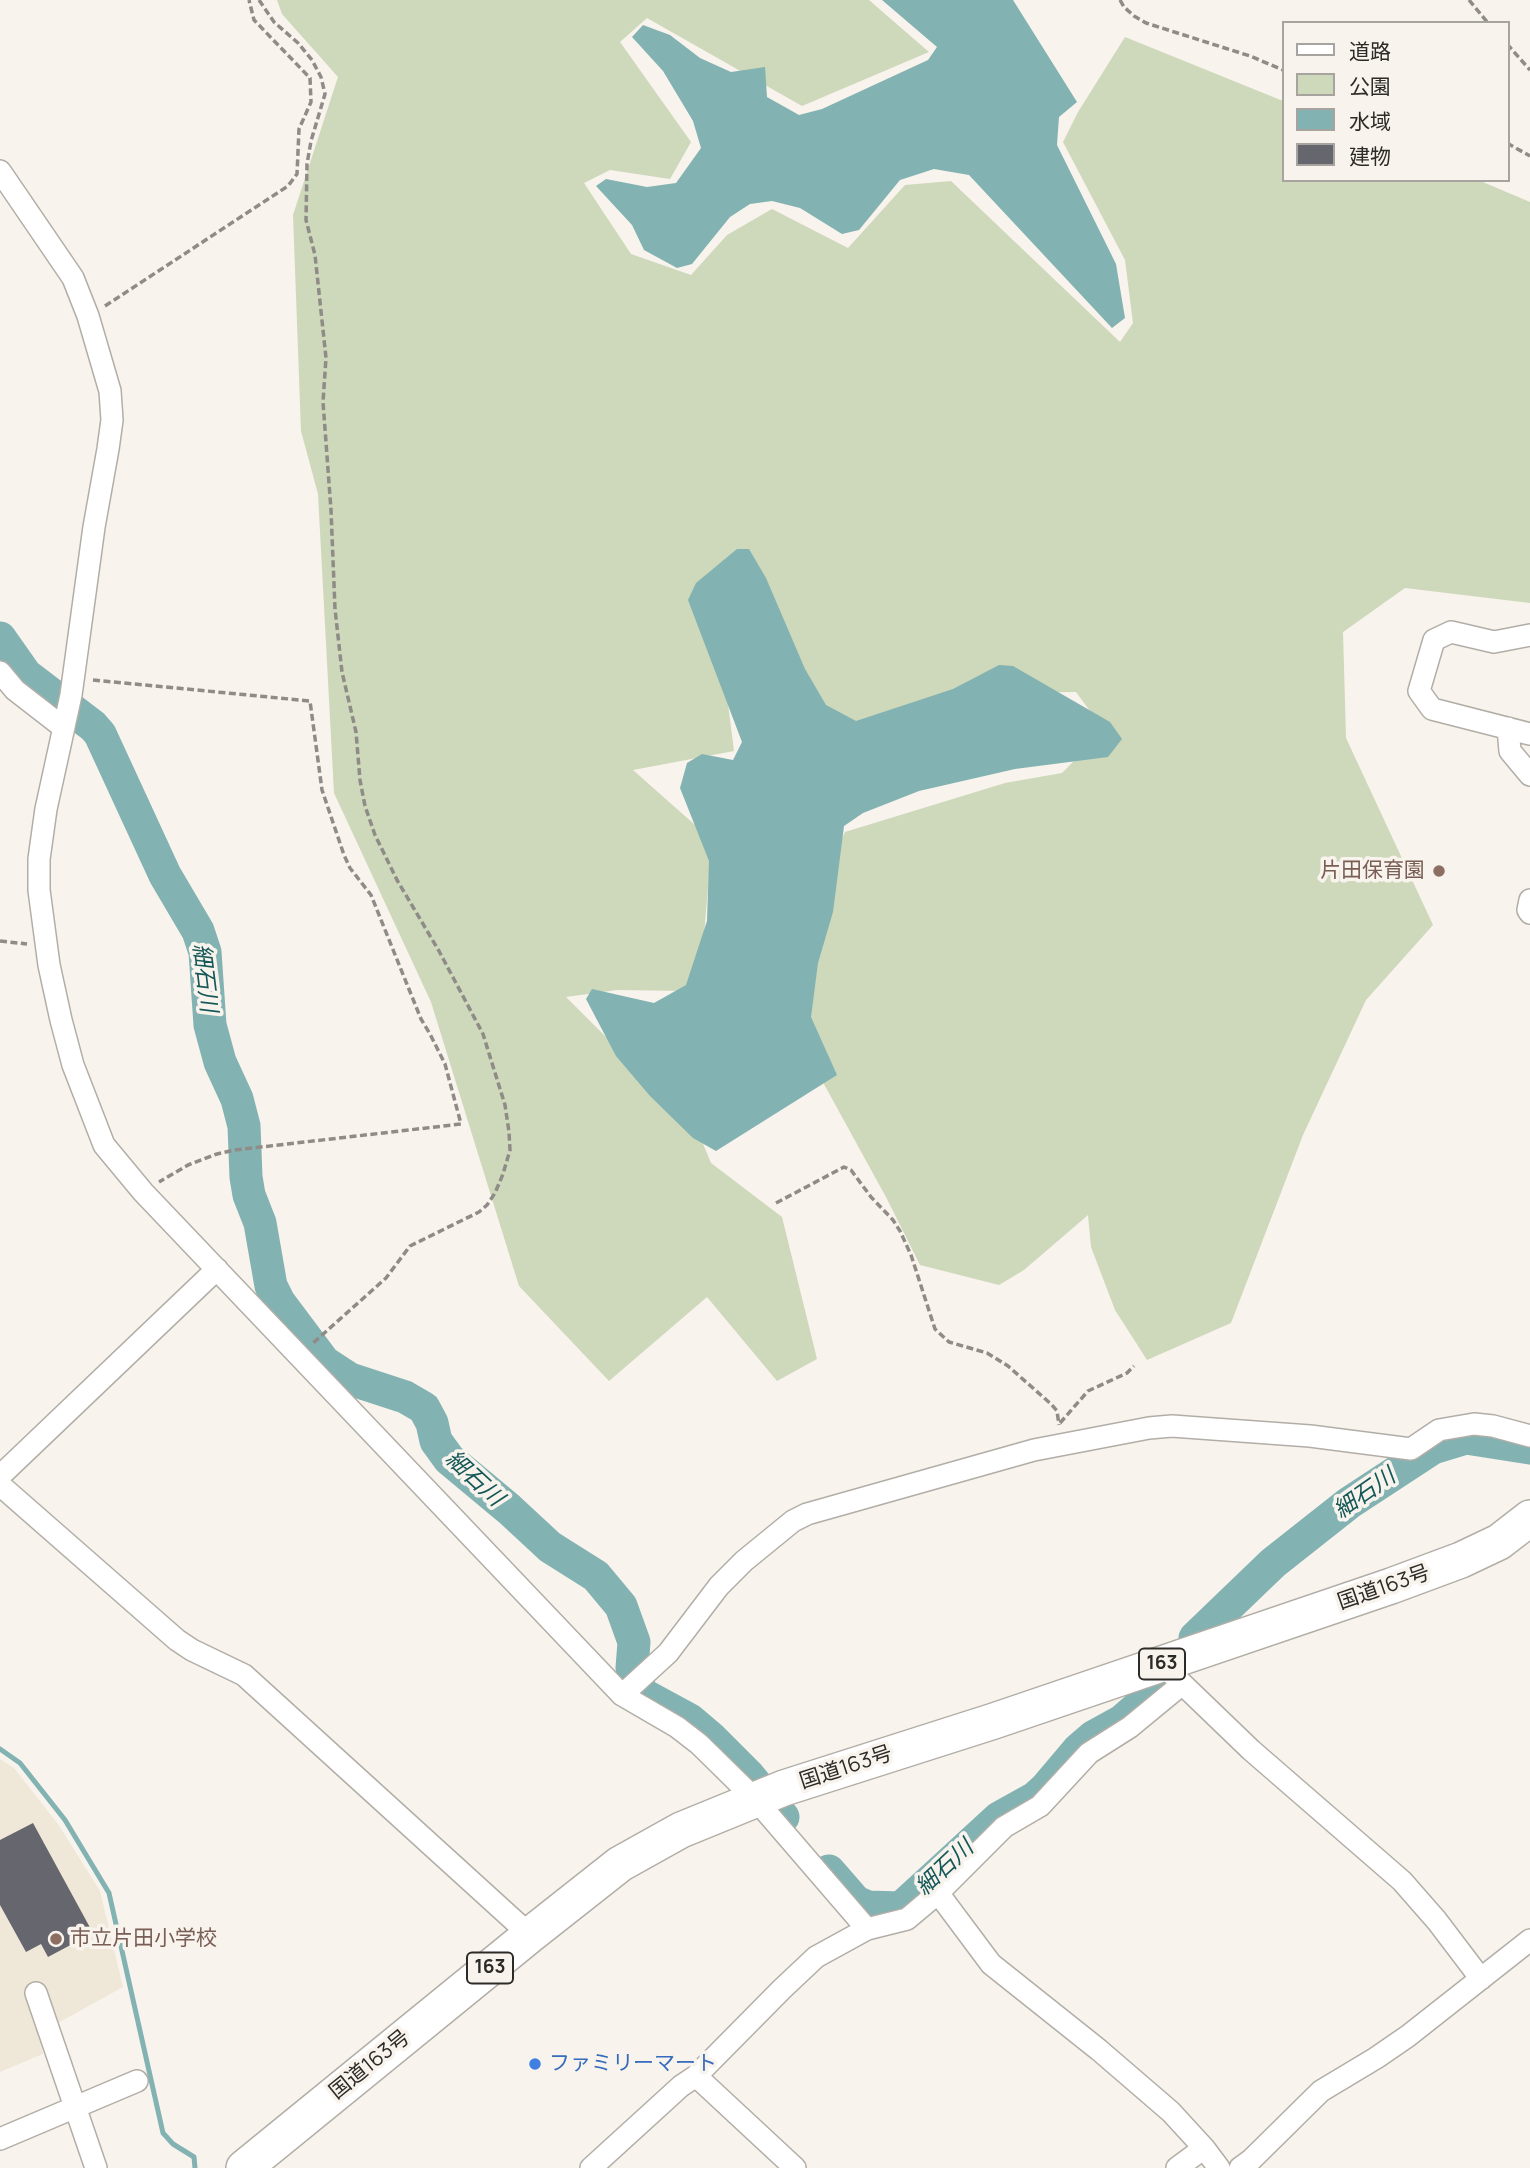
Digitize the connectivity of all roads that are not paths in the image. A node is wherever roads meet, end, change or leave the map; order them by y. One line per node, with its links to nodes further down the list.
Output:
1 (0, 172): 4 (street)
2 (1530, 635): 5 (street)
3 (0, 672): 4 (street)
4 (65, 723): 10 (street)
5 (1508, 729): 6 (street); 7 (street)
6 (1530, 734)
7 (1530, 775)
8 (1530, 900): 9 (street)
9 (1530, 913)
10 (217, 1269): 12 (street); 16 (street)
11 (1530, 1436): 16 (street)
12 (0, 1476)
13 (0, 1485): 20 (street)
14 (1530, 1518): 15 (highway, 国道163号 / 163)
15 (1172, 1674): 17 (highway, 国道163号 / 163); 18 (street); 22 (street)
16 (624, 1693): 17 (street)
17 (770, 1793): 19 (street); 20 (highway, 国道163号 / 163)
18 (938, 1893): 19 (street); 28 (street)
19 (867, 1929): 24 (street)
20 (530, 1935): 30 (highway, 国道163号 / 163)
21 (1530, 1940): 22 (street)
22 (1481, 1979): 35 (street)
23 (36, 1993): 26 (street)
24 (696, 2076): 31 (street); 32 (street)
25 (136, 2081): 26 (street)
26 (75, 2107): 27 (street); 29 (street)
27 (0, 2139)
28 (1204, 2148): 33 (street); 34 (street)
29 (96, 2168)
30 (244, 2168)
31 (591, 2168)
32 (795, 2168)
33 (1177, 2168)
34 (1219, 2168)
35 (1240, 2168)

